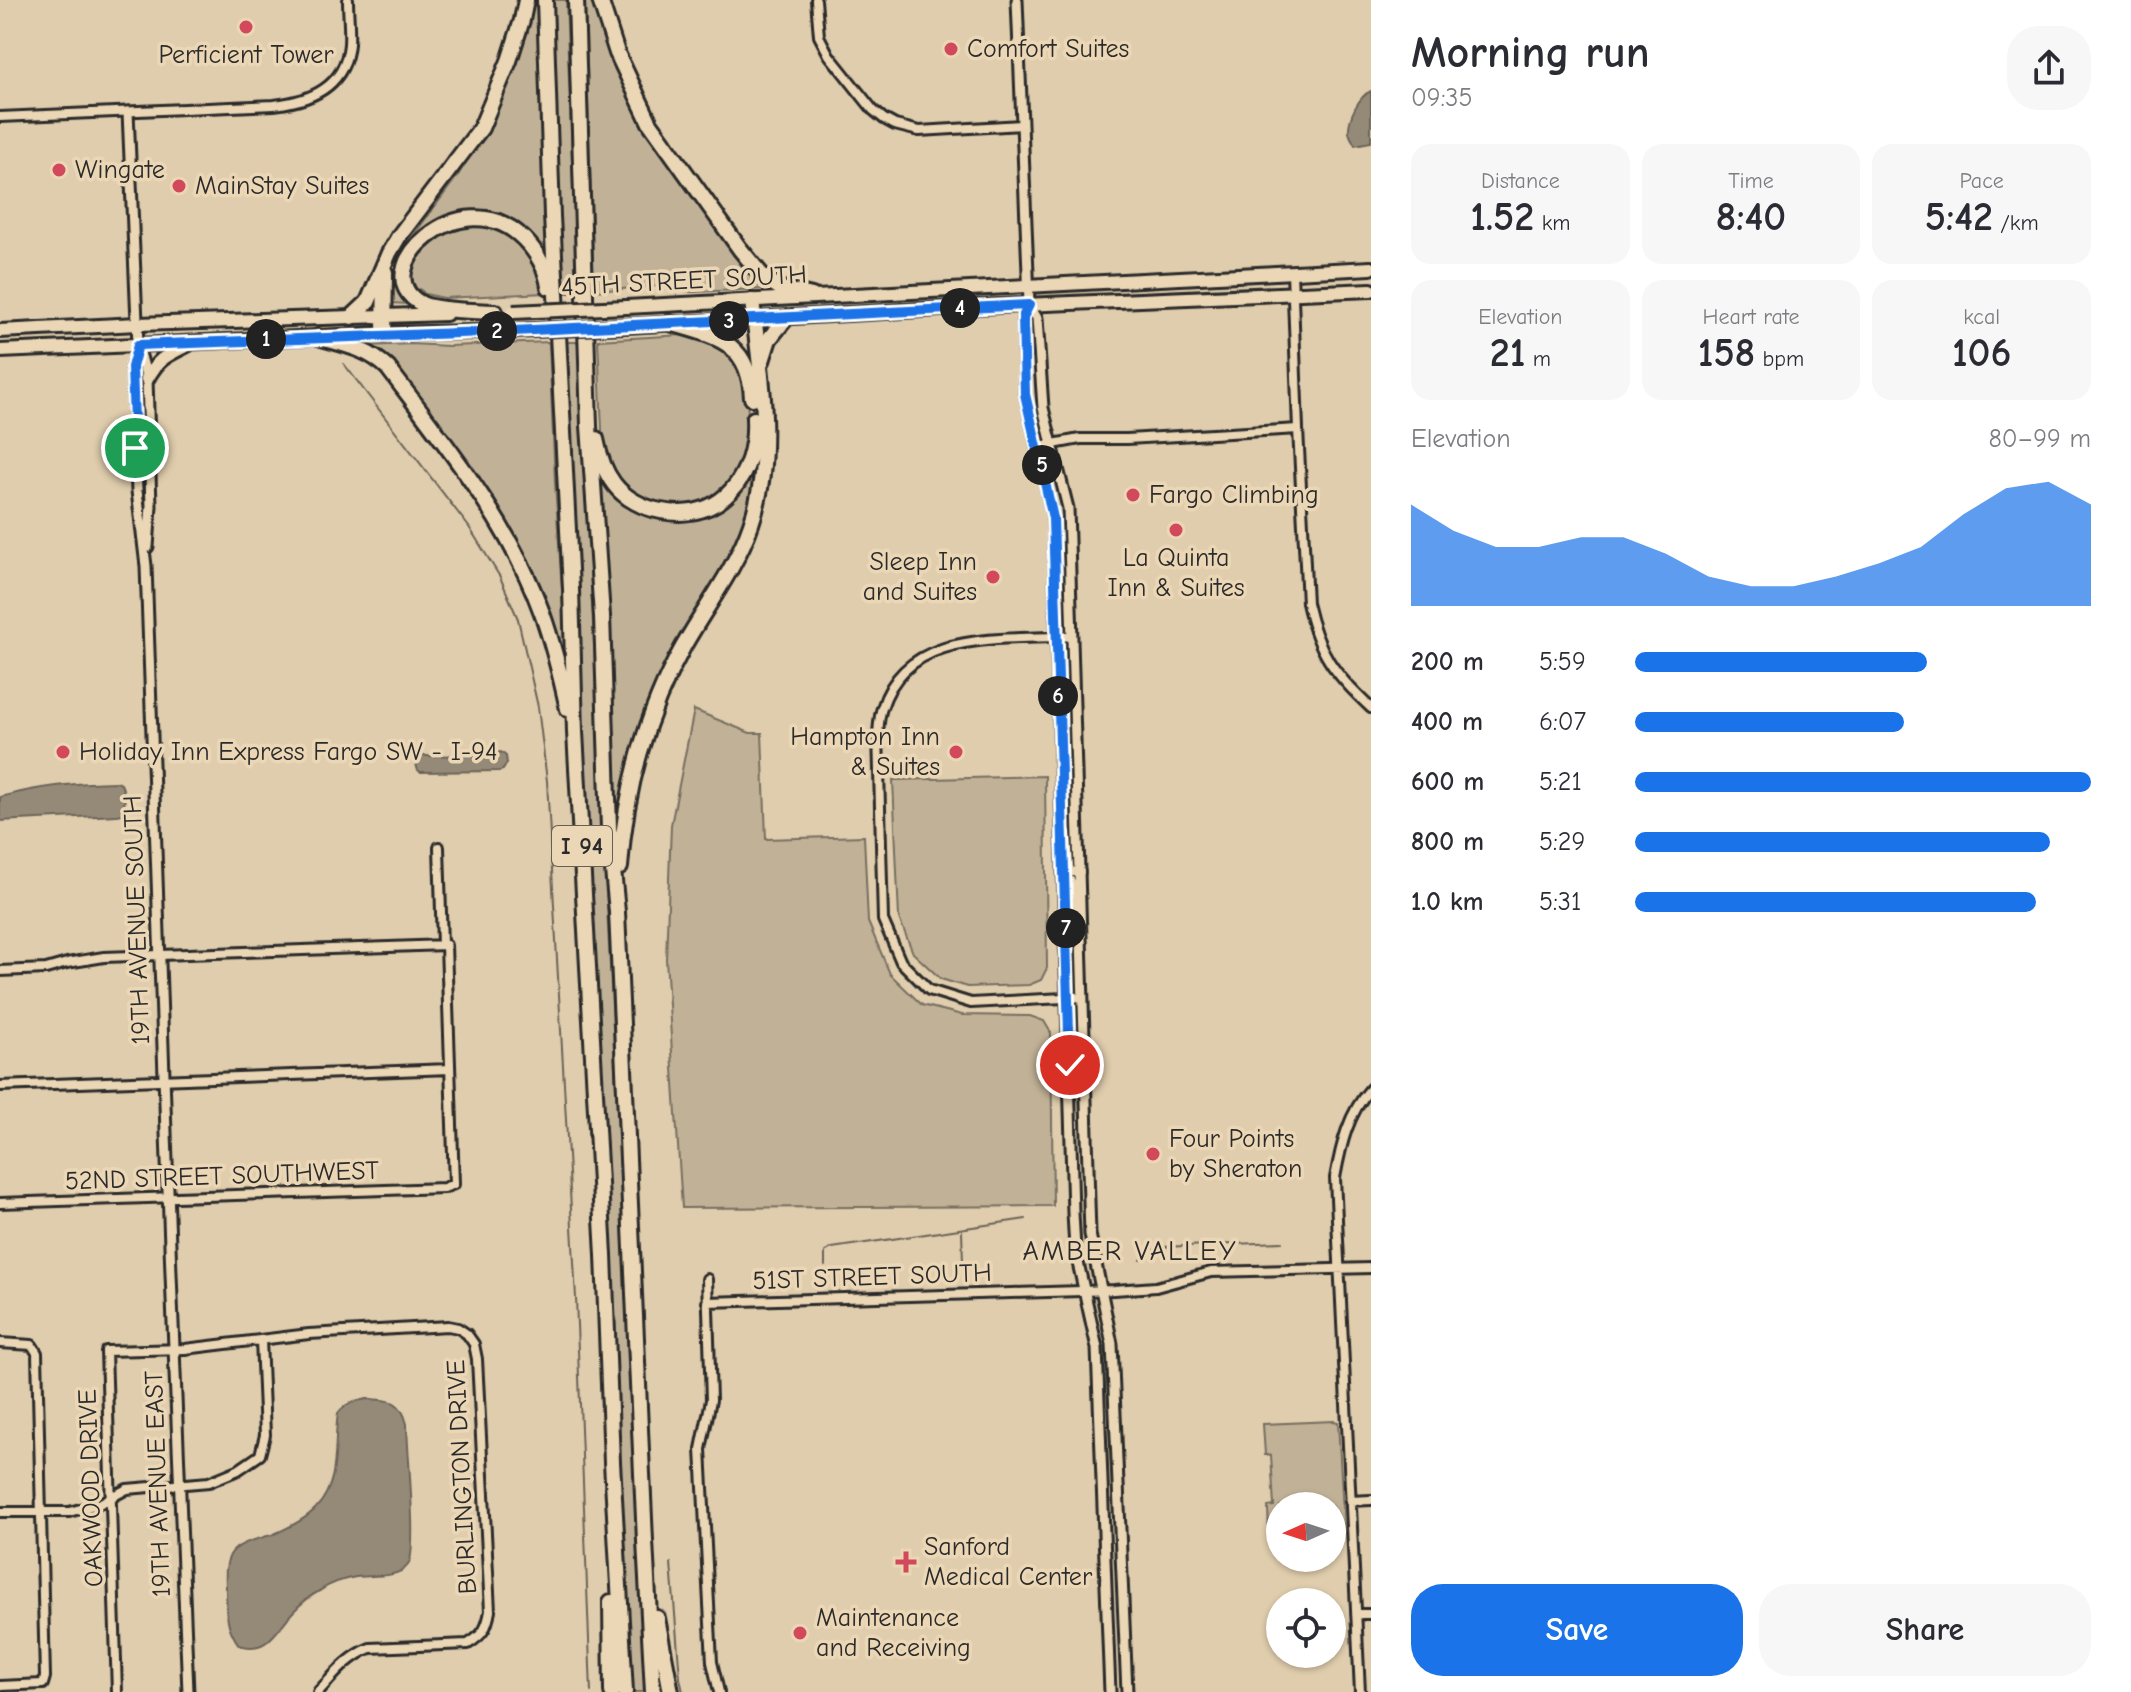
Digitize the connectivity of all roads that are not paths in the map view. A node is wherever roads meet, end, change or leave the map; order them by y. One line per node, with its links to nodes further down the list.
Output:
1 (348, 0): 8 (street)
2 (526, 0): 11 (highway)
3 (545, 0): 33 (highway, I 94)
4 (576, 0): 36 (highway, I 94)
5 (600, 0): 17 (highway)
6 (816, 0): 10 (street)
7 (1017, 0): 10 (street)
8 (128, 112): 9 (street); 26 (street, 19TH AVENUE SOUTH)
9 (0, 117)
10 (1022, 125): 14 (street)
11 (386, 259): 21 (highway); 22 (highway)
12 (1371, 268): 13 (main road, 45TH STREET SOUTH)
13 (1292, 272): 14 (main road, 45TH STREET SOUTH); 16 (street)
14 (1028, 285): 17 (main road, 45TH STREET SOUTH); 19 (street)
15 (1371, 290): 16 (main road, 45TH STREET SOUTH)
16 (1293, 294): 19 (main road, 45TH STREET SOUTH); 37 (street)
17 (812, 296): 18 (main road, 45TH STREET SOUTH)
18 (752, 301): 20 (main road, 45TH STREET SOUTH, bridge); 24 (highway)
19 (1029, 305): 23 (main road, 45TH STREET SOUTH); 38 (street); 39 (street)
20 (495, 312): 21 (main road, 45TH STREET SOUTH); 33 (highway)
21 (384, 315): 22 (main road, 45TH STREET SOUTH); 28 (highway)
22 (352, 317): 26 (main road, 45TH STREET SOUTH)
23 (786, 318): 24 (main road, 45TH STREET SOUTH); 34 (highway)
24 (755, 319): 25 (main road, 45TH STREET SOUTH); 34 (highway)
25 (670, 323): 28 (main road, 45TH STREET SOUTH, bridge); 36 (highway)
26 (138, 324): 27 (main road, 45TH STREET SOUTH); 31 (street, 19TH AVENUE SOUTH)
27 (0, 331)
28 (384, 334): 29 (main road, 45TH STREET SOUTH)
29 (318, 337): 30 (main road, 45TH STREET SOUTH); 44 (highway)
30 (193, 342): 31 (main road, 45TH STREET SOUTH); 35 (main road)
31 (138, 345): 32 (main road, 45TH STREET SOUTH); 35 (street, 19TH AVENUE SOUTH); 40 (street, 19TH AVENUE SOUTH)
32 (0, 351)
33 (559, 357): 44 (highway, I 94)
34 (760, 373): 49 (highway)
35 (147, 379): 40 (street, 19TH AVENUE SOUTH)
36 (588, 401): 49 (highway, I 94)
37 (1298, 429): 38 (street); 43 (street)
38 (1053, 444): 39 (street); 41 (street)
39 (1037, 447): 42 (street)
40 (146, 566): 52 (street, 19TH AVENUE SOUTH)
41 (1072, 636): 42 (street); 47 (street)
42 (1056, 637): 45 (street); 55 (street)
43 (1371, 708)
44 (575, 744): 72 (highway, I 94)
45 (1063, 826): 47 (street); 48 (street)
46 (439, 847): 51 (street)
47 (1080, 872): 50 (street)
48 (1065, 876): 50 (street); 55 (street)
49 (617, 912): 79 (highway, I 94)
50 (1082, 934): 54 (street)
51 (444, 945): 52 (street); 56 (street)
52 (160, 955): 53 (street); 57 (street, 19TH AVENUE SOUTH)
53 (0, 971)
54 (1083, 997): 55 (street); 67 (street)
55 (1068, 998): 66 (street)
56 (450, 1069): 57 (street); 60 (street, 52ND STREET SOUTHWEST)
57 (164, 1081): 58 (street); 60 (street, 19TH AVENUE SOUTH)
58 (0, 1086)
59 (1371, 1088): 63 (street)
60 (168, 1197): 61 (street, 52ND STREET SOUTHWEST); 64 (street, 19TH AVENUE SOUTH)
61 (0, 1203)
62 (1371, 1268): 63 (street, 51ST STREET SOUTH)
63 (1339, 1270): 67 (street, 51ST STREET SOUTH); 76 (street)
64 (171, 1274): 71 (street, 19TH AVENUE EAST)
65 (707, 1279): 68 (street)
66 (1084, 1291): 67 (street, 51ST STREET SOUTH); 68 (street, 51ST STREET SOUTH); 91 (street)
67 (1101, 1291): 92 (street)
68 (707, 1302): 90 (street)
69 (261, 1340): 71 (street, BURLINGTON DRIVE); 73 (street); 83 (street, BURLINGTON DRIVE)
70 (0, 1343): 78 (street, OAKWOOD DRIVE)
71 (174, 1349): 73 (street, 19TH AVENUE EAST); 74 (street, OAKWOOD DRIVE)
72 (612, 1462): 86 (highway); 87 (highway, I 94)
73 (180, 1484): 74 (street); 85 (street, 19TH AVENUE EAST)
74 (111, 1498): 78 (street); 84 (street, OAKWOOD DRIVE)
75 (1371, 1500): 76 (street)
76 (1350, 1501): 80 (street)
77 (0, 1512): 78 (street)
78 (41, 1512): 82 (street)
79 (645, 1541): 88 (highway, I 94); 89 (highway)
80 (1356, 1614): 81 (street); 93 (street)
81 (1371, 1614)
82 (0, 1686)
83 (320, 1691)
84 (117, 1692)
85 (188, 1692)
86 (612, 1692)
87 (625, 1692)
88 (653, 1692)
89 (671, 1692)
90 (719, 1692)
91 (1110, 1692)
92 (1127, 1692)
93 (1360, 1692)

